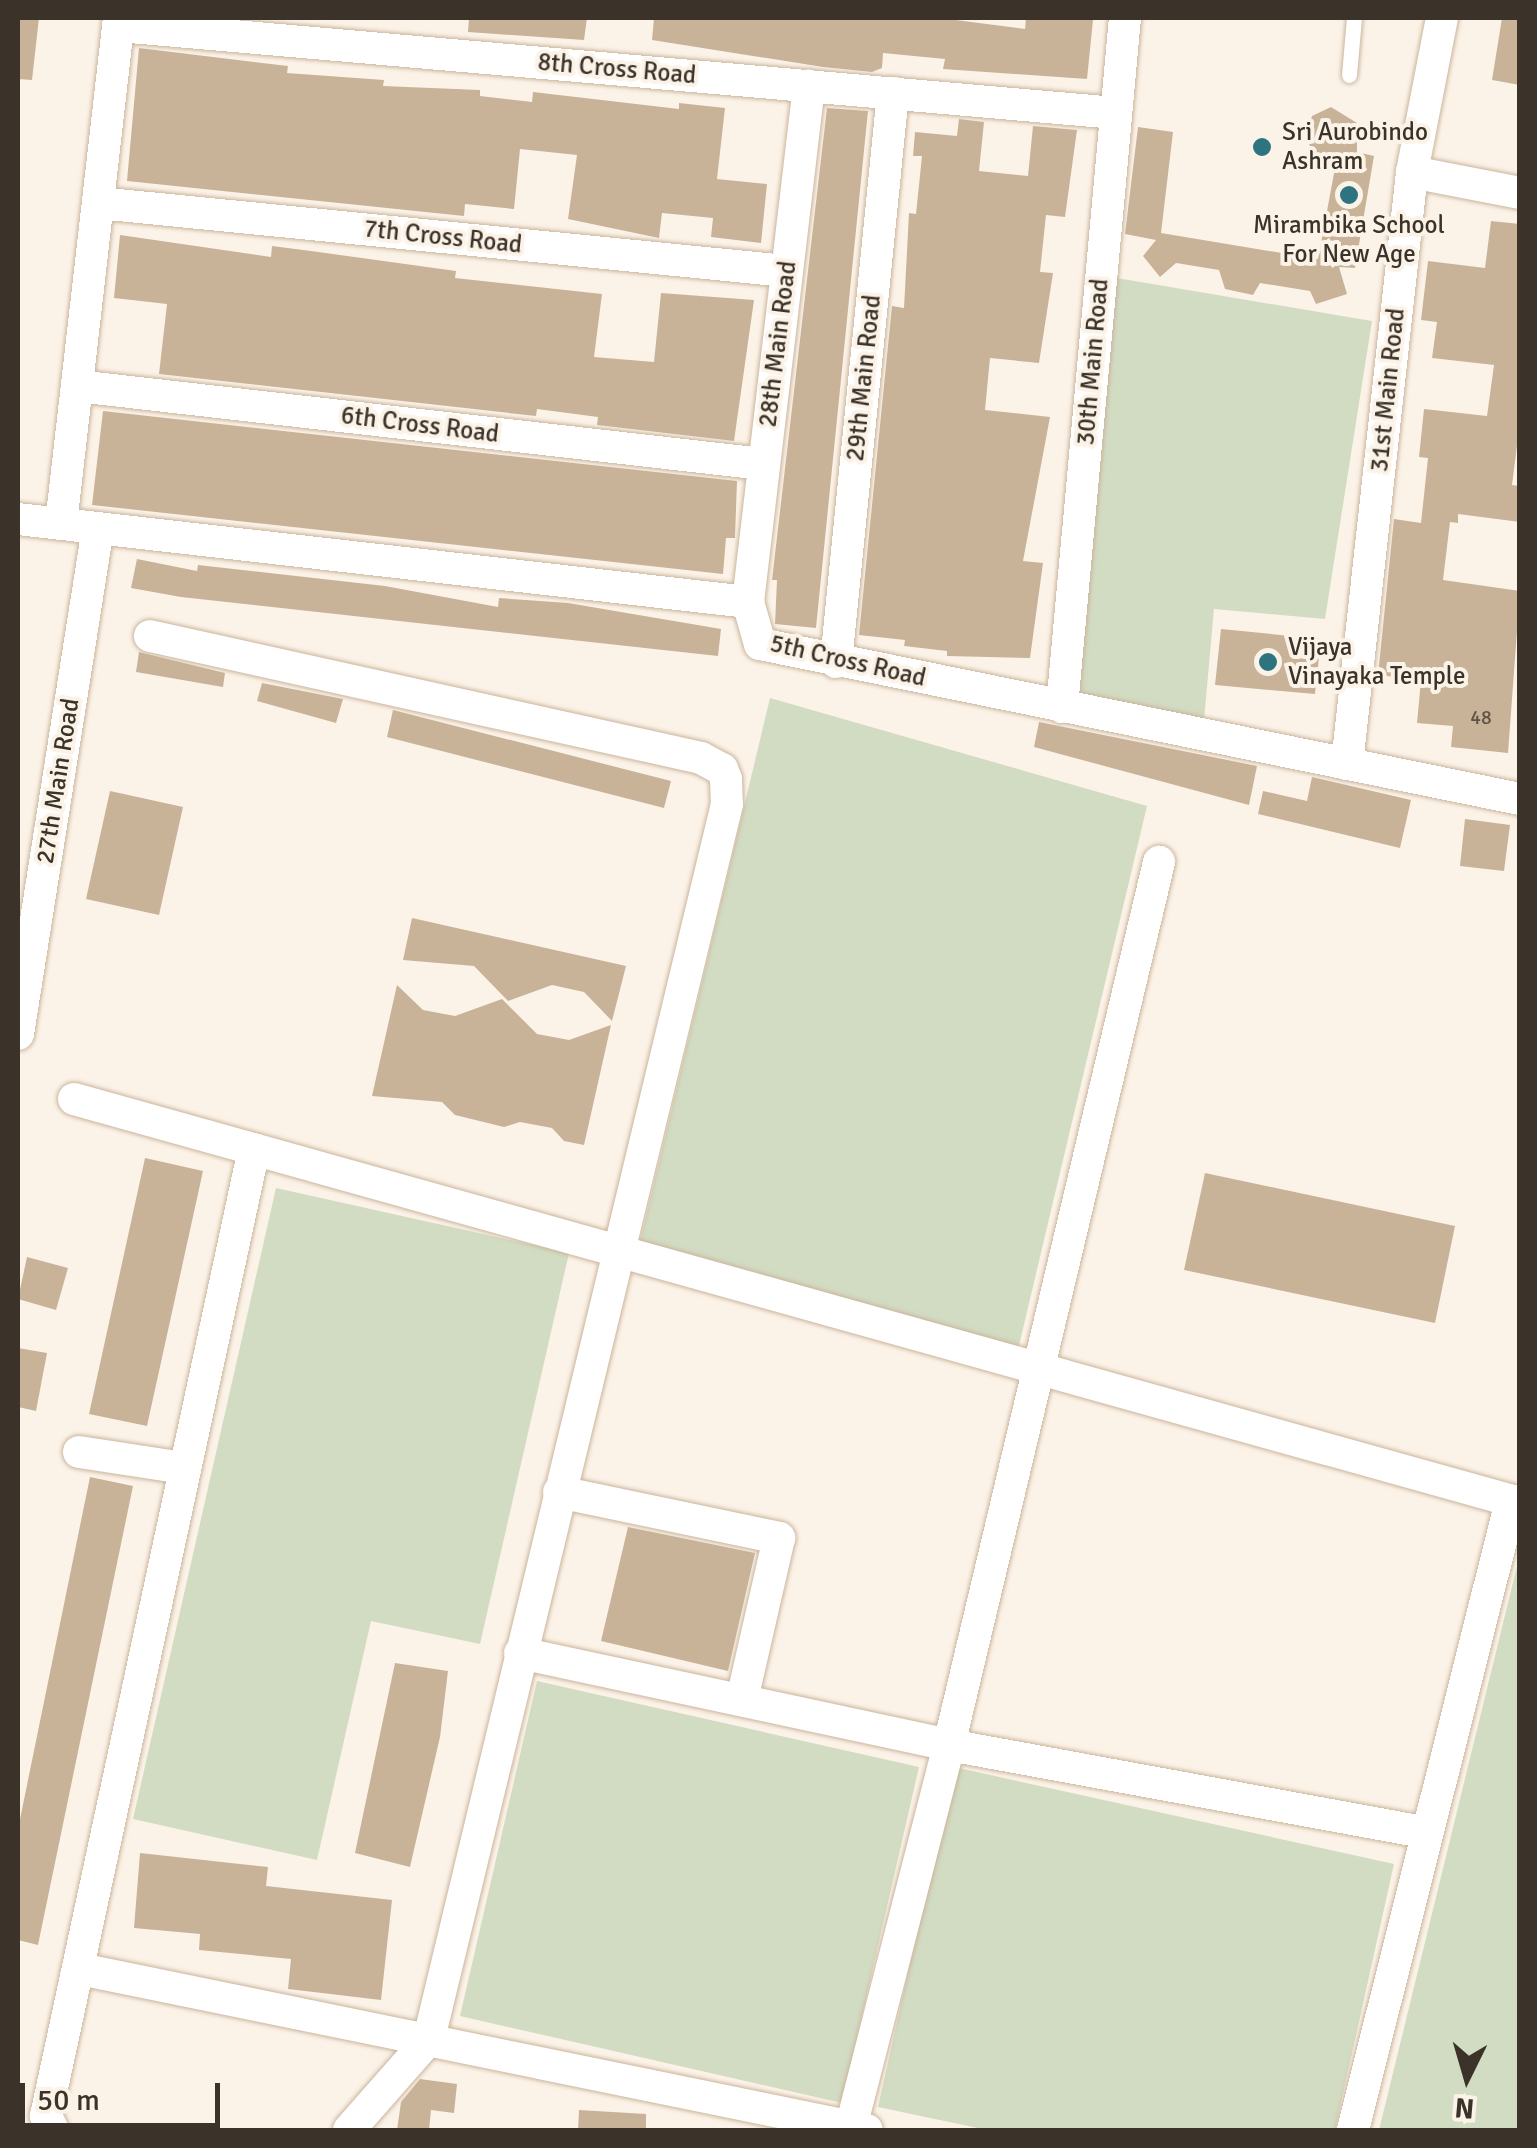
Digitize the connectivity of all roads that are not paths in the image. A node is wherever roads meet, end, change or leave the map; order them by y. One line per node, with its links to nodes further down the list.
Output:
1 (1125, 18): 8 (street, 30th Main Road)
2 (1354, 18): 5 (lane)
3 (1442, 18): 9 (street, 31st Main Road)
4 (119, 22): 6 (street, 8th Cross Road); 11 (street)
5 (1349, 75)
6 (809, 86): 7 (street, 8th Cross Road); 12 (street, 28th Main Road)
7 (893, 93): 8 (street, 8th Cross Road); 20 (street, 29th Main Road)
8 (1116, 113): 21 (street, 30th Main Road)
9 (1412, 172): 10 (street); 22 (street, 31st Main Road)
10 (1520, 193)
11 (98, 203): 12 (street, 7th Cross Road); 13 (street)
12 (788, 271): 14 (street, 28th Main Road)
13 (78, 386): 14 (street, 6th Cross Road); 16 (street)
14 (763, 464): 18 (street, 28th Main Road)
15 (18, 519): 16 (street, 5th Cross Road)
16 (61, 524): 17 (street, 5th Cross Road)
17 (98, 528): 18 (street, 5th Cross Road); 25 (street, 27th Main Road)
18 (748, 602): 20 (street, 5th Cross Road)
19 (150, 636): 28 (street)
20 (836, 662): 21 (street, 5th Cross Road)
21 (1062, 707): 22 (street, 5th Cross Road)
22 (1346, 764): 23 (street, 5th Cross Road)
23 (1520, 799)
24 (1159, 862): 29 (street)
25 (18, 1034)
26 (74, 1099): 27 (street)
27 (254, 1149): 28 (street); 31 (street)
28 (616, 1251): 29 (street); 32 (street)
29 (1035, 1368): 33 (street); 36 (street)
30 (79, 1452): 31 (street)
31 (184, 1468): 38 (street)
32 (559, 1492): 34 (street); 35 (street)
33 (1515, 1502): 37 (street)
34 (520, 1653): 35 (street); 39 (street)
35 (742, 1700): 36 (street)
36 (950, 1745): 37 (street); 40 (street)
37 (1427, 1833): 43 (street)
38 (80, 1969): 39 (street); 41 (street)
39 (429, 2039): 40 (street); 42 (street)
40 (859, 2129)
41 (52, 2130)
42 (349, 2130)
43 (1352, 2130)

